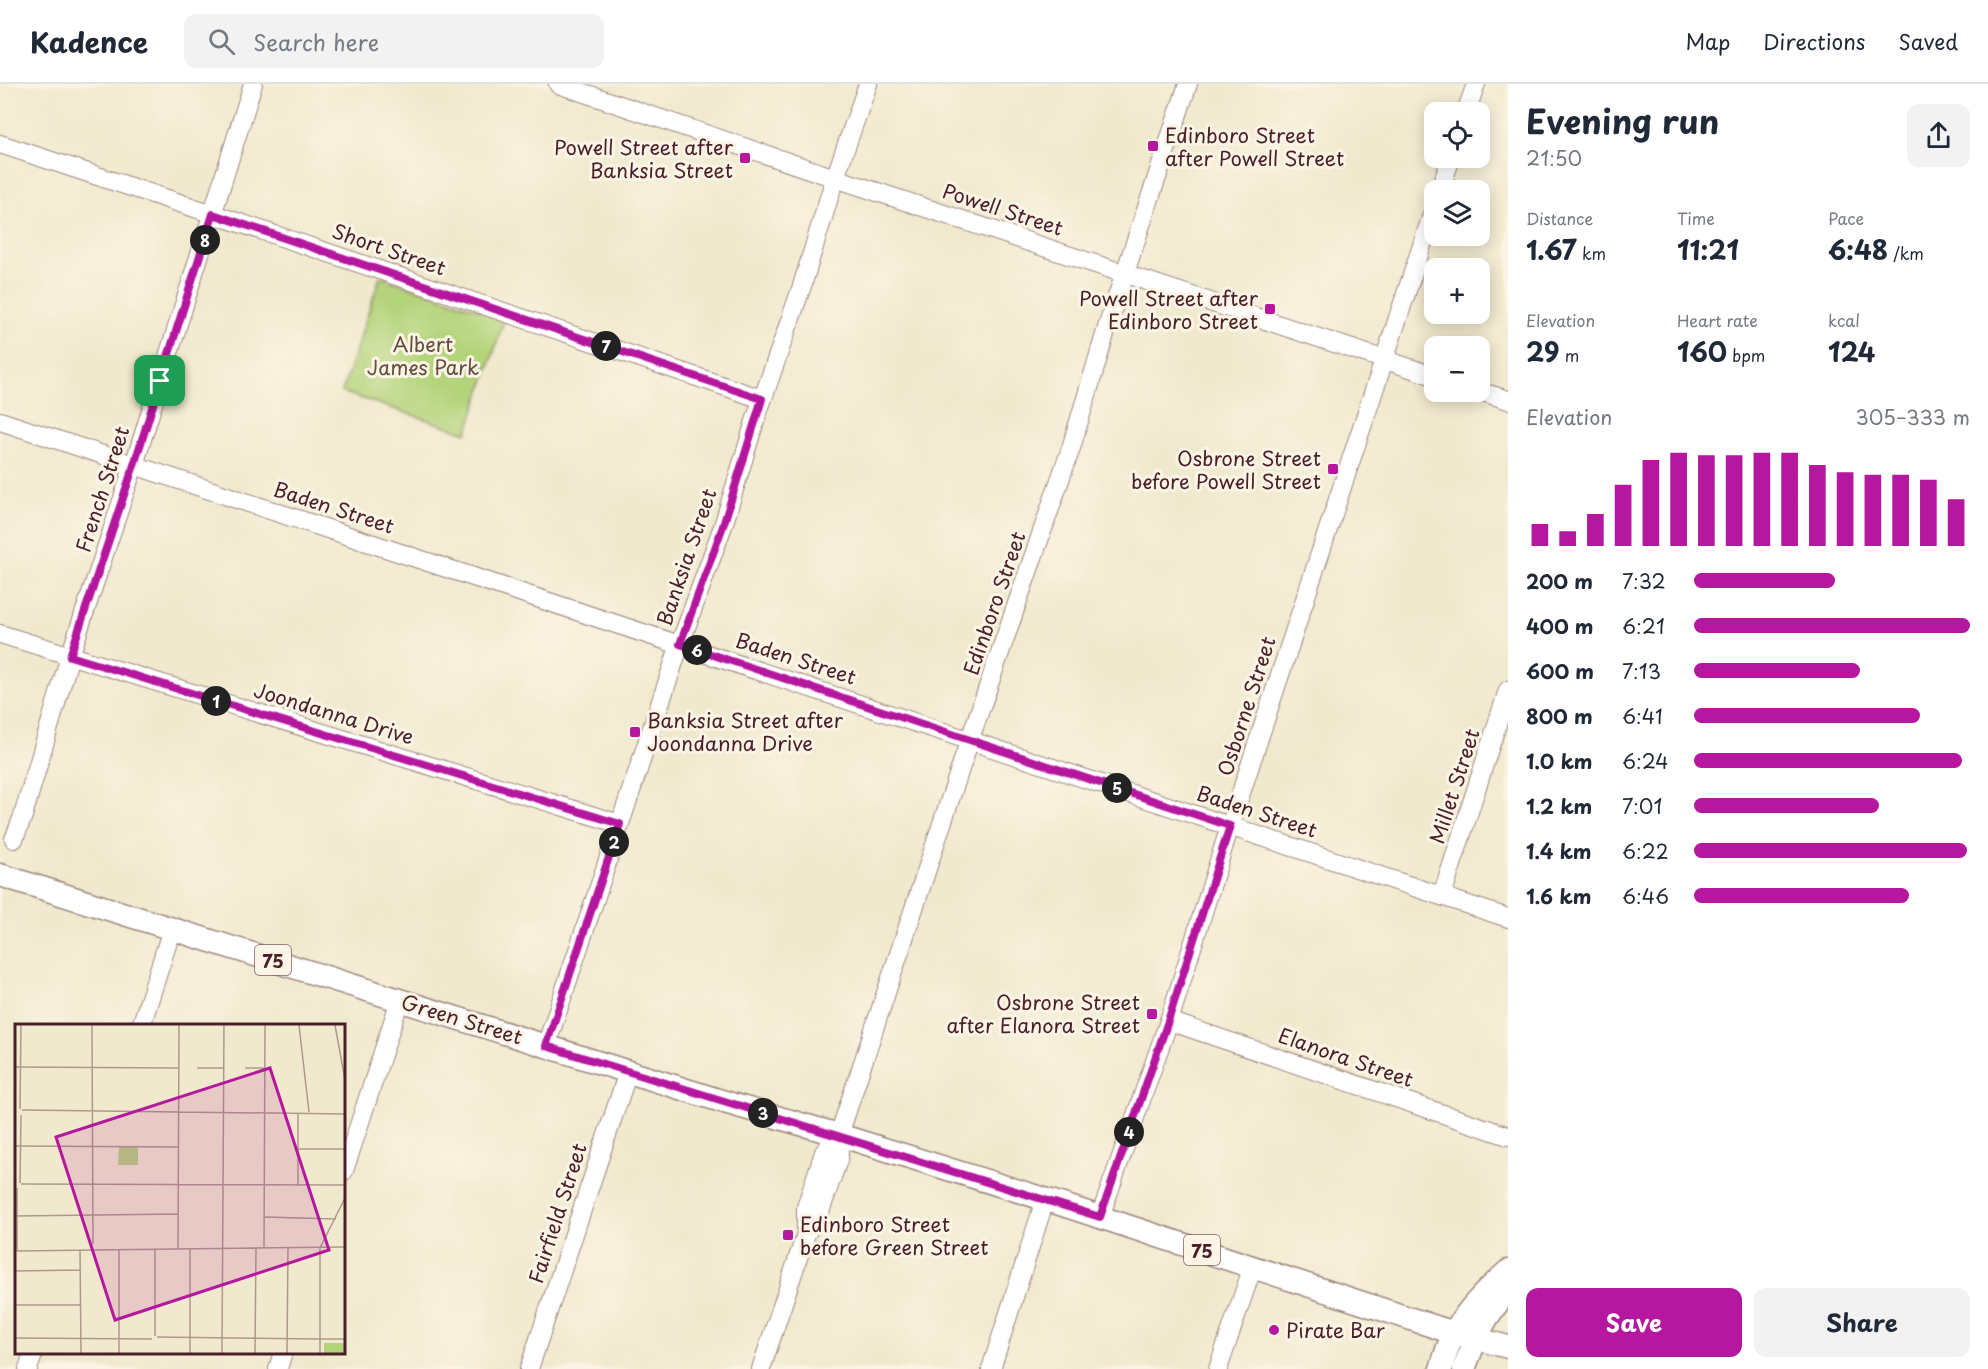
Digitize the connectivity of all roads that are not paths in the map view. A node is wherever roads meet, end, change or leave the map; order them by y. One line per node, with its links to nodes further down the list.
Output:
1 (253, 84): 9 (street, French Street)
2 (558, 84): 8 (street, Powell Street)
3 (868, 84): 8 (street, Banksia Street)
4 (1188, 84): 11 (street, Edinboro Street)
5 (1476, 84): 6 (street)
6 (1470, 102)
7 (0, 144): 9 (street, Short Street)
8 (835, 178): 11 (street, Powell Street); 15 (street, Banksia Street)
9 (213, 214): 15 (street, Short Street); 18 (street, French Street)
10 (1424, 239): 12 (street, Osborne Street)
11 (1125, 273): 12 (street, Powell Street); 23 (street, Edinboro Street)
12 (1384, 359): 13 (street, Powell Street); 25 (street, Osborne Street)
13 (1424, 373)
14 (1490, 394): 16 (street)
15 (762, 399): 20 (street, Banksia Street)
16 (1508, 400)
17 (0, 421): 18 (street, Baden Street)
18 (134, 465): 20 (street, Baden Street); 21 (street, French Street)
19 (0, 634): 21 (street, Joondanna Drive)
20 (680, 644): 23 (street, Baden Street); 24 (street, Banksia Street)
21 (70, 656): 24 (street, Joondanna Drive); 26 (street, French Street)
22 (1508, 690): 28 (street, Millet Street)
23 (970, 739): 25 (street, Baden Street); 36 (street, Edinboro Street)
24 (620, 824): 34 (street, Banksia Street)
25 (1230, 826): 28 (street, Baden Street); 32 (street, Osborne Street)
26 (14, 839)
27 (0, 875): 30 (main road, Green Street / 75)
28 (1442, 896): 29 (street, Baden Street)
29 (1508, 918)
30 (172, 929): 31 (main road, Green Street / 75); 33 (street)
31 (400, 1000): 34 (main road, Green Street / 75); 38 (street)
32 (1168, 1021): 37 (street, Elanora Street); 40 (street, Osborne Street)
33 (142, 1024)
34 (546, 1046): 35 (main road, Green Street / 75)
35 (628, 1071): 36 (main road, Green Street / 75); 50 (street, Fairfield Street)
36 (839, 1135): 39 (main road, Green Street / 75); 51 (street, Edinboro Street)
37 (1508, 1136)
38 (345, 1168)
39 (1045, 1200): 40 (main road, Green Street / 75); 52 (street)
40 (1100, 1217): 41 (main road, Green Street / 75)
41 (1253, 1266): 44 (main road, Green Street / 75); 53 (street)
42 (1508, 1271): 44 (main road)
43 (1508, 1292): 44 (main road)
44 (1464, 1337): 45 (main road, Green Street / 75); 54 (main road); 55 (main road)
45 (1508, 1347)
46 (34, 1354): 48 (street)
47 (283, 1354): 49 (street)
48 (28, 1369)
49 (278, 1369)
50 (529, 1369)
51 (761, 1369)
52 (991, 1369)
53 (1218, 1369)
54 (1441, 1369)
55 (1464, 1369)

